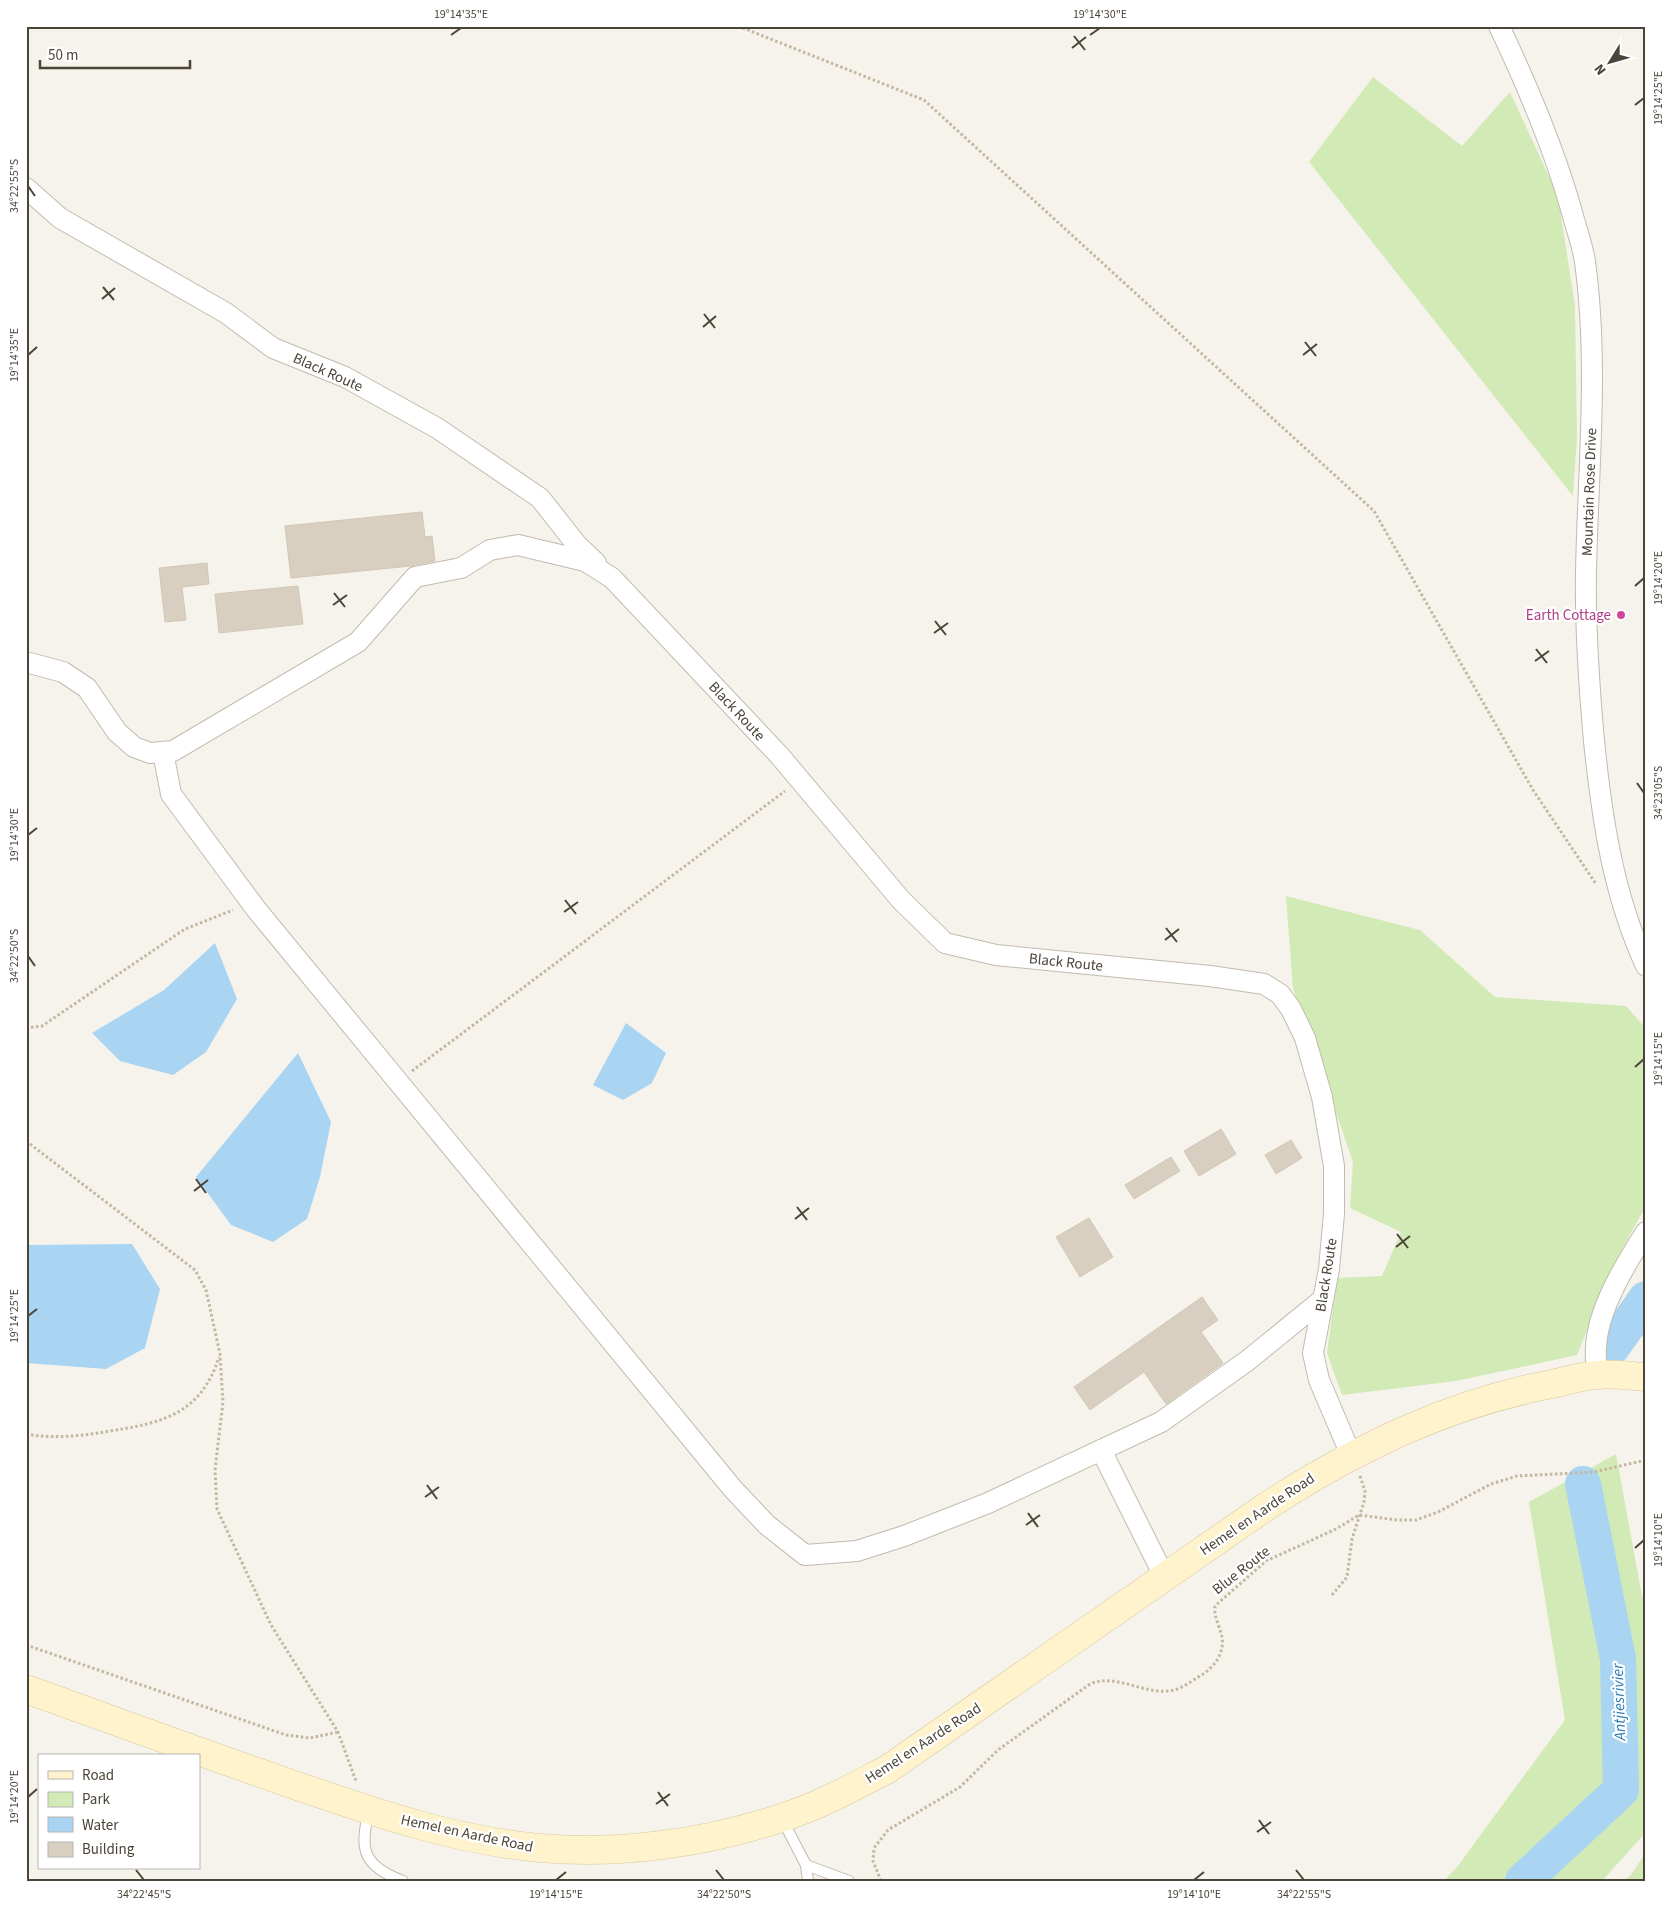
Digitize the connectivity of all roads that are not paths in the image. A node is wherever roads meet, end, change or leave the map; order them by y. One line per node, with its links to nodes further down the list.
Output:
1 (1499, 26): 6 (street, Mountain Rose Drive)
2 (26, 188): 3 (street, Black Route)
3 (612, 578): 5 (street, Black Route); 8 (street, Black Route)
4 (26, 662): 5 (street, Black Route)
5 (163, 752): 11 (street)
6 (1646, 966)
7 (1646, 1232): 9 (street)
8 (1322, 1300): 11 (street); 12 (street, Black Route)
9 (1597, 1375): 10 (main road, Hemel en Aarde Road); 12 (main road, Hemel en Aarde Road)
10 (1646, 1376)
11 (1101, 1450): 13 (street)
12 (1351, 1455): 13 (main road, Hemel en Aarde Road)
13 (1165, 1578): 16 (main road, Hemel en Aarde Road)
14 (26, 1689): 15 (main road, Hemel en Aarde Road)
15 (366, 1809): 16 (main road, Hemel en Aarde Road); 18 (lane)
16 (781, 1818): 17 (lane)
17 (806, 1865): 19 (lane); 20 (lane)
18 (403, 1881)
19 (808, 1881)
20 (849, 1881)

